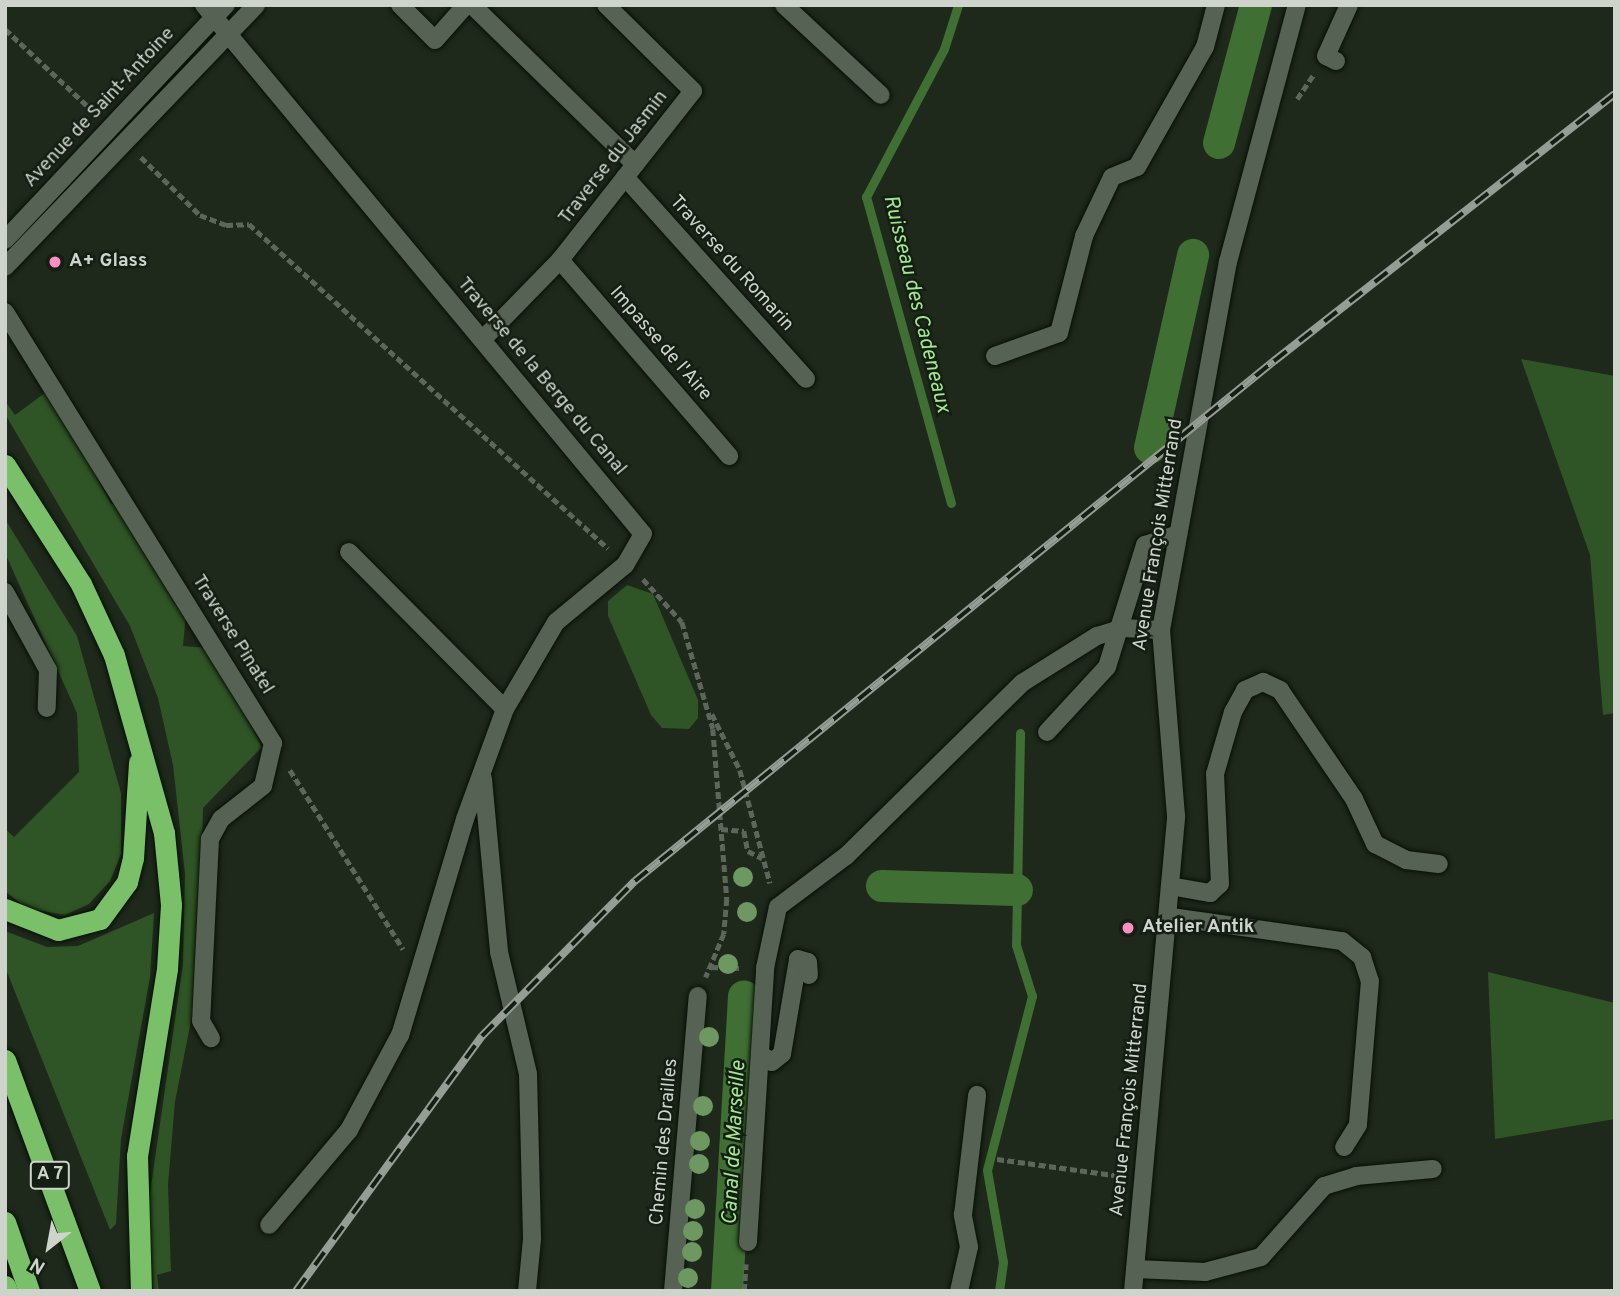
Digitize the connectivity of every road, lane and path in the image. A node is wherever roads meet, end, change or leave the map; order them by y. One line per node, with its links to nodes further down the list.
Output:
1 (256, 5): 12 (street)
2 (400, 5): 3 (street)
3 (466, 5)
4 (472, 5): 18 (street, Traverse du Romarin)
5 (606, 5): 18 (street, Traverse du Jasmin)
6 (784, 5): 14 (street)
7 (1216, 5): 24 (street)
8 (1297, 5): 28 (street, Avenue François Mitterrand)
9 (1349, 5): 13 (street)
10 (215, 9): 12 (street, Traverse de la Berge du Canal); 16 (street, Avenue de Saint-Antoine)
11 (5, 29): 16 (path)
12 (225, 37): 17 (street); 23 (street, Traverse de la Berge du Canal)
13 (1331, 59): 15 (path)
14 (881, 95)
15 (1290, 111)
16 (110, 127): 19 (street, Avenue de Saint-Antoine)
17 (124, 140): 21 (street); 30 (path)
18 (630, 170): 20 (street, Traverse du Jasmin); 25 (street, Traverse du Romarin)
19 (5, 240)
20 (560, 260): 23 (street, Traverse du Jasmin); 26 (street, Impasse de l'Aire)
21 (5, 267)
22 (5, 312): 39 (street, Traverse Pinatel)
23 (484, 339): 30 (street, Traverse de la Berge du Canal)
24 (995, 356)
25 (806, 379)
26 (729, 456)
27 (6, 467): 38 (highway)
28 (1178, 534): 32 (street); 33 (street, Avenue François Mitterrand)
29 (349, 552): 35 (street)
30 (625, 565): 35 (street, Traverse de la Berge du Canal); 36 (path)
31 (5, 592): 34 (street)
32 (1123, 628): 33 (street); 37 (street); 45 (street)
33 (1161, 630): 44 (street, Avenue François Mitterrand)
34 (47, 708)
35 (505, 709): 40 (street, Traverse de la Berge du Canal)
36 (709, 711): 41 (path); 42 (path)
37 (1047, 732)
38 (140, 739): 46 (highway); 66 (highway)
39 (273, 743): 50 (path); 52 (street)
40 (483, 779): 50 (street, Traverse de la Berge du Canal); 67 (street)
41 (721, 829): 42 (path); 48 (path)
42 (763, 859): 45 (path)
43 (1439, 864): 44 (street)
44 (1170, 886): 47 (street, Avenue François Mitterrand)
45 (778, 908): 53 (street)
46 (5, 909)
47 (1171, 917): 56 (street); 59 (street, Avenue François Mitterrand)
48 (742, 968)
49 (809, 975): 53 (street)
50 (422, 980): 61 (street, Traverse de la Berge du Canal)
51 (698, 996): 68 (street, Chemin des Drailles)
52 (211, 1038)
53 (760, 1054): 62 (street)
54 (5, 1060): 65 (highway, A 7)
55 (977, 1095): 69 (street)
56 (1343, 1147)
57 (997, 1159): 59 (path)
58 (1433, 1169): 63 (street)
59 (1142, 1178): 63 (street, Avenue François Mitterrand)
60 (5, 1222): 64 (highway)
61 (269, 1225)
62 (748, 1242)
63 (1135, 1269): 70 (street, Avenue François Mitterrand)
64 (29, 1291)
65 (90, 1291)
66 (141, 1291)
67 (527, 1291)
68 (673, 1291)
69 (959, 1291)
70 (1133, 1291)

